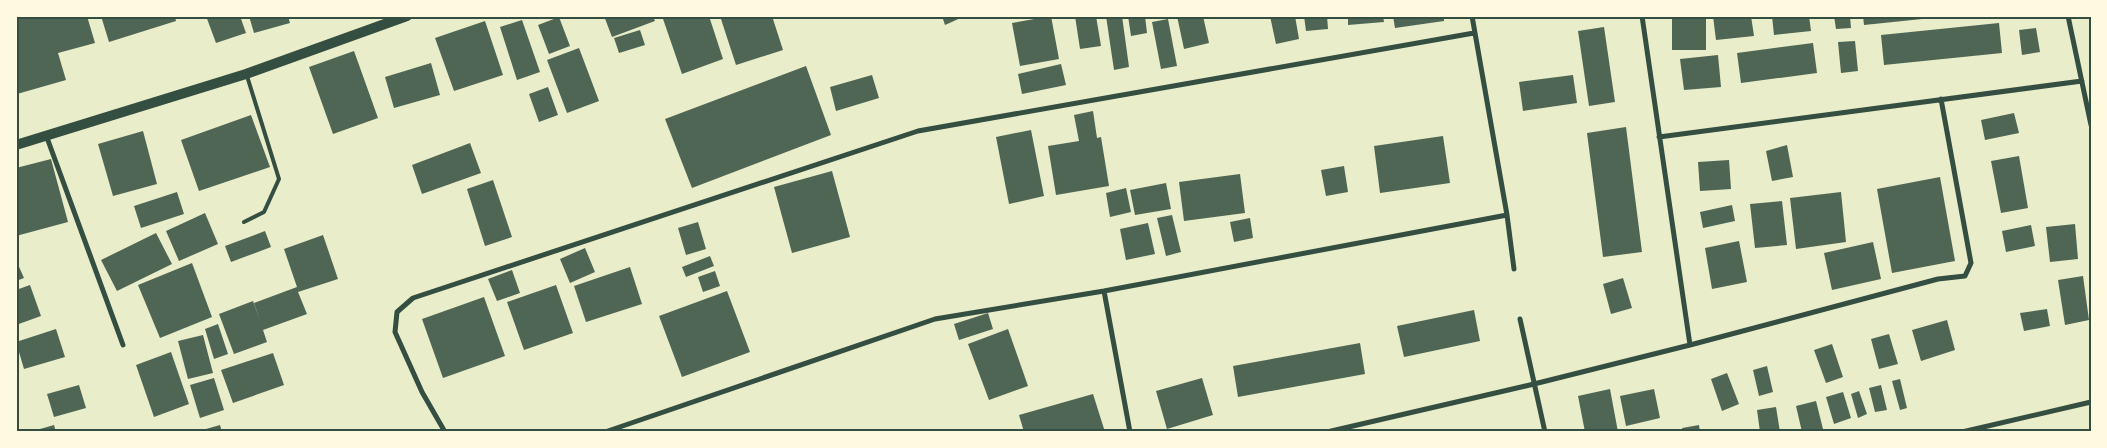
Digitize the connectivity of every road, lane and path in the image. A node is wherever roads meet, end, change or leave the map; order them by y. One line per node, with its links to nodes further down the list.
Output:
1 (407, 16): 5 (main road)
2 (1472, 16): 6 (street)
3 (1642, 16): 12 (street)
4 (2068, 16): 8 (street)
5 (391, 19): 7 (main road)
6 (1474, 33): 14 (street); 23 (street)
7 (246, 74): 11 (main road); 15 (lane)
8 (2082, 81): 9 (street); 10 (street)
9 (1941, 99): 12 (street); 20 (street)
10 (2091, 125)
11 (46, 135): 13 (main road); 19 (street)
12 (1659, 137): 20 (street)
13 (16, 145)
14 (1507, 215): 16 (street); 17 (street)
15 (244, 222)
16 (1514, 269)
17 (1104, 291): 24 (street); 25 (street)
18 (1520, 319): 21 (street)
19 (123, 345)
20 (1690, 346): 21 (street)
21 (1534, 384): 26 (street); 27 (street)
22 (2091, 402): 28 (street)
23 (445, 432)
24 (605, 432)
25 (1130, 432)
26 (1327, 432)
27 (1545, 432)
28 (1962, 432)

